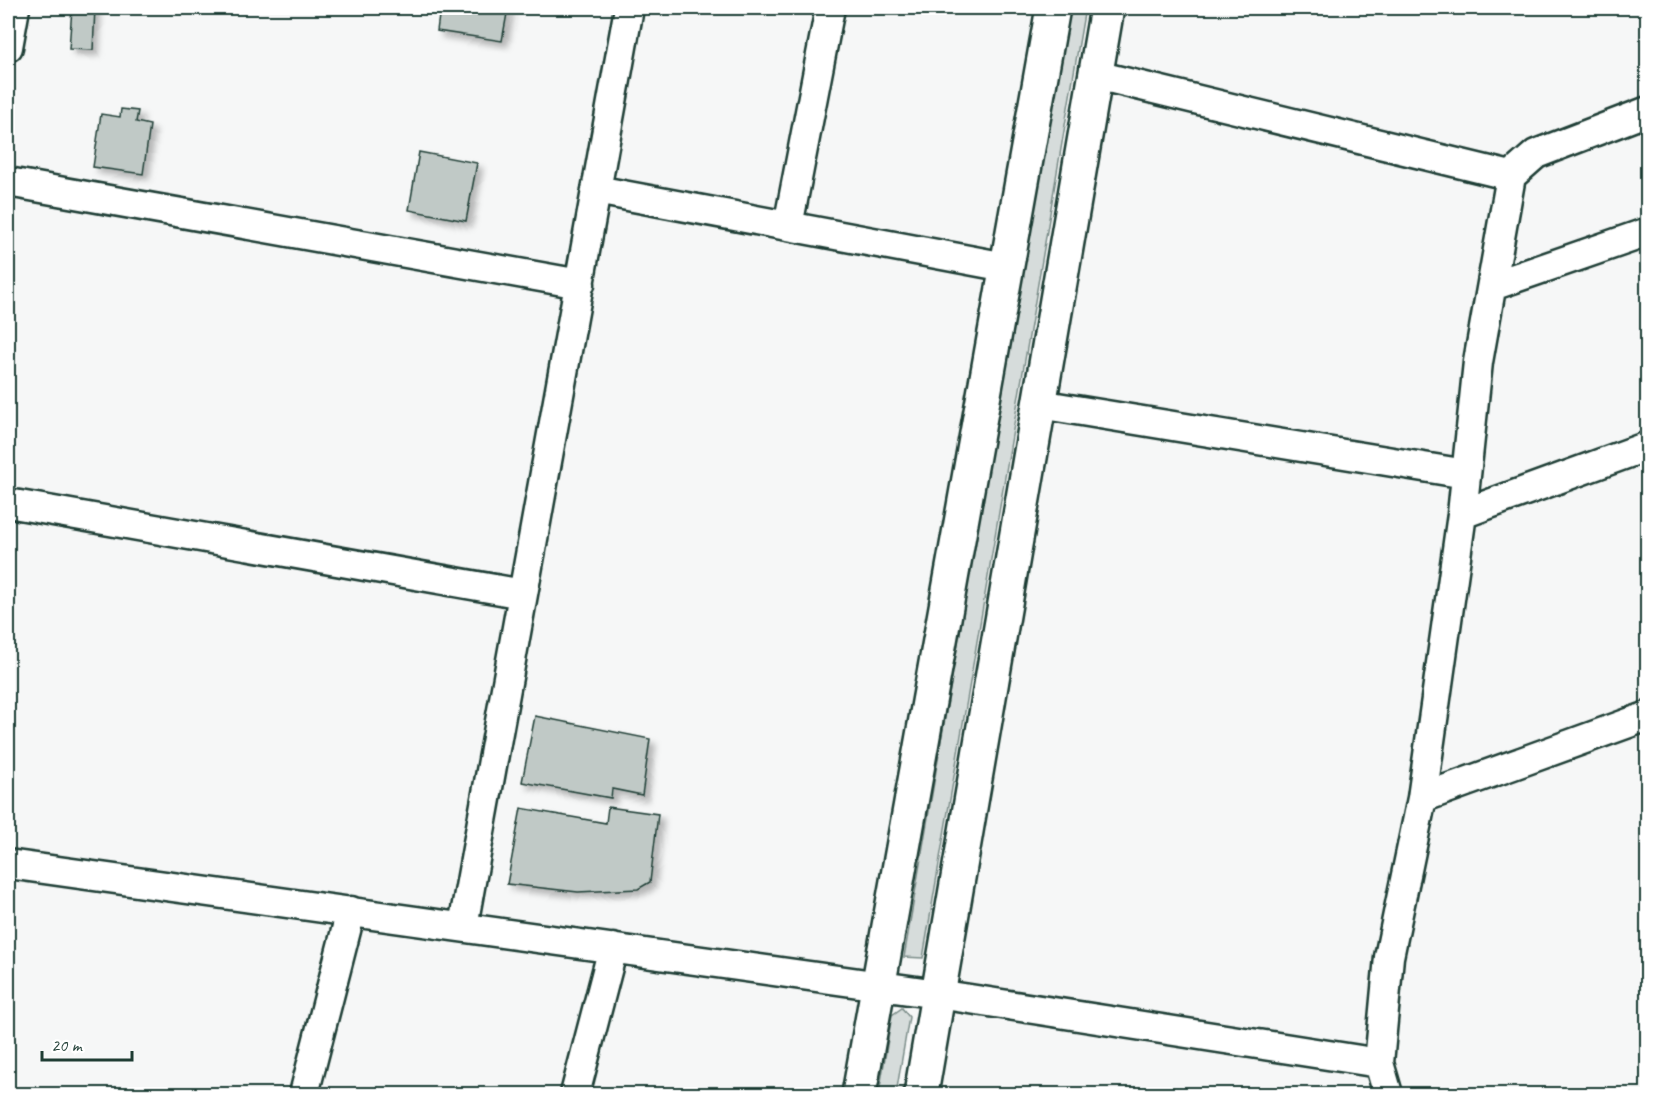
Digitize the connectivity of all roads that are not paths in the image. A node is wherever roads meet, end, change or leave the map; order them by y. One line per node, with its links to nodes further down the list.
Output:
1 (15, 8): 6 (street)
2 (629, 8): 11 (street)
3 (830, 8): 12 (street)
4 (1053, 8): 14 (main road)
5 (1107, 8): 7 (main road)
6 (8, 47)
7 (1096, 75): 9 (street); 17 (main road)
8 (1647, 111): 9 (street)
9 (1511, 176): 16 (street)
10 (8, 182): 15 (street)
11 (596, 190): 12 (street); 15 (street)
12 (788, 226): 14 (street)
13 (1647, 232): 16 (street)
14 (1006, 267): 29 (main road)
15 (580, 284): 22 (street)
16 (1492, 286): 19 (street)
17 (1039, 404): 19 (street); 30 (main road)
18 (1647, 446): 21 (street)
19 (1466, 474): 21 (street)
20 (8, 503): 22 (street)
21 (1461, 514): 24 (street)
22 (523, 594): 27 (street)
23 (1647, 716): 24 (street)
24 (1422, 798): 31 (street)
25 (8, 864): 26 (street)
26 (351, 911): 27 (street); 32 (street)
27 (463, 926): 28 (street)
28 (613, 948): 29 (street); 33 (street)
29 (877, 986): 30 (street); 34 (main road)
30 (938, 994): 31 (street); 35 (main road)
31 (1379, 1063): 36 (street)
32 (304, 1095)
33 (575, 1095)
34 (859, 1095)
35 (921, 1095)
36 (1388, 1095)

